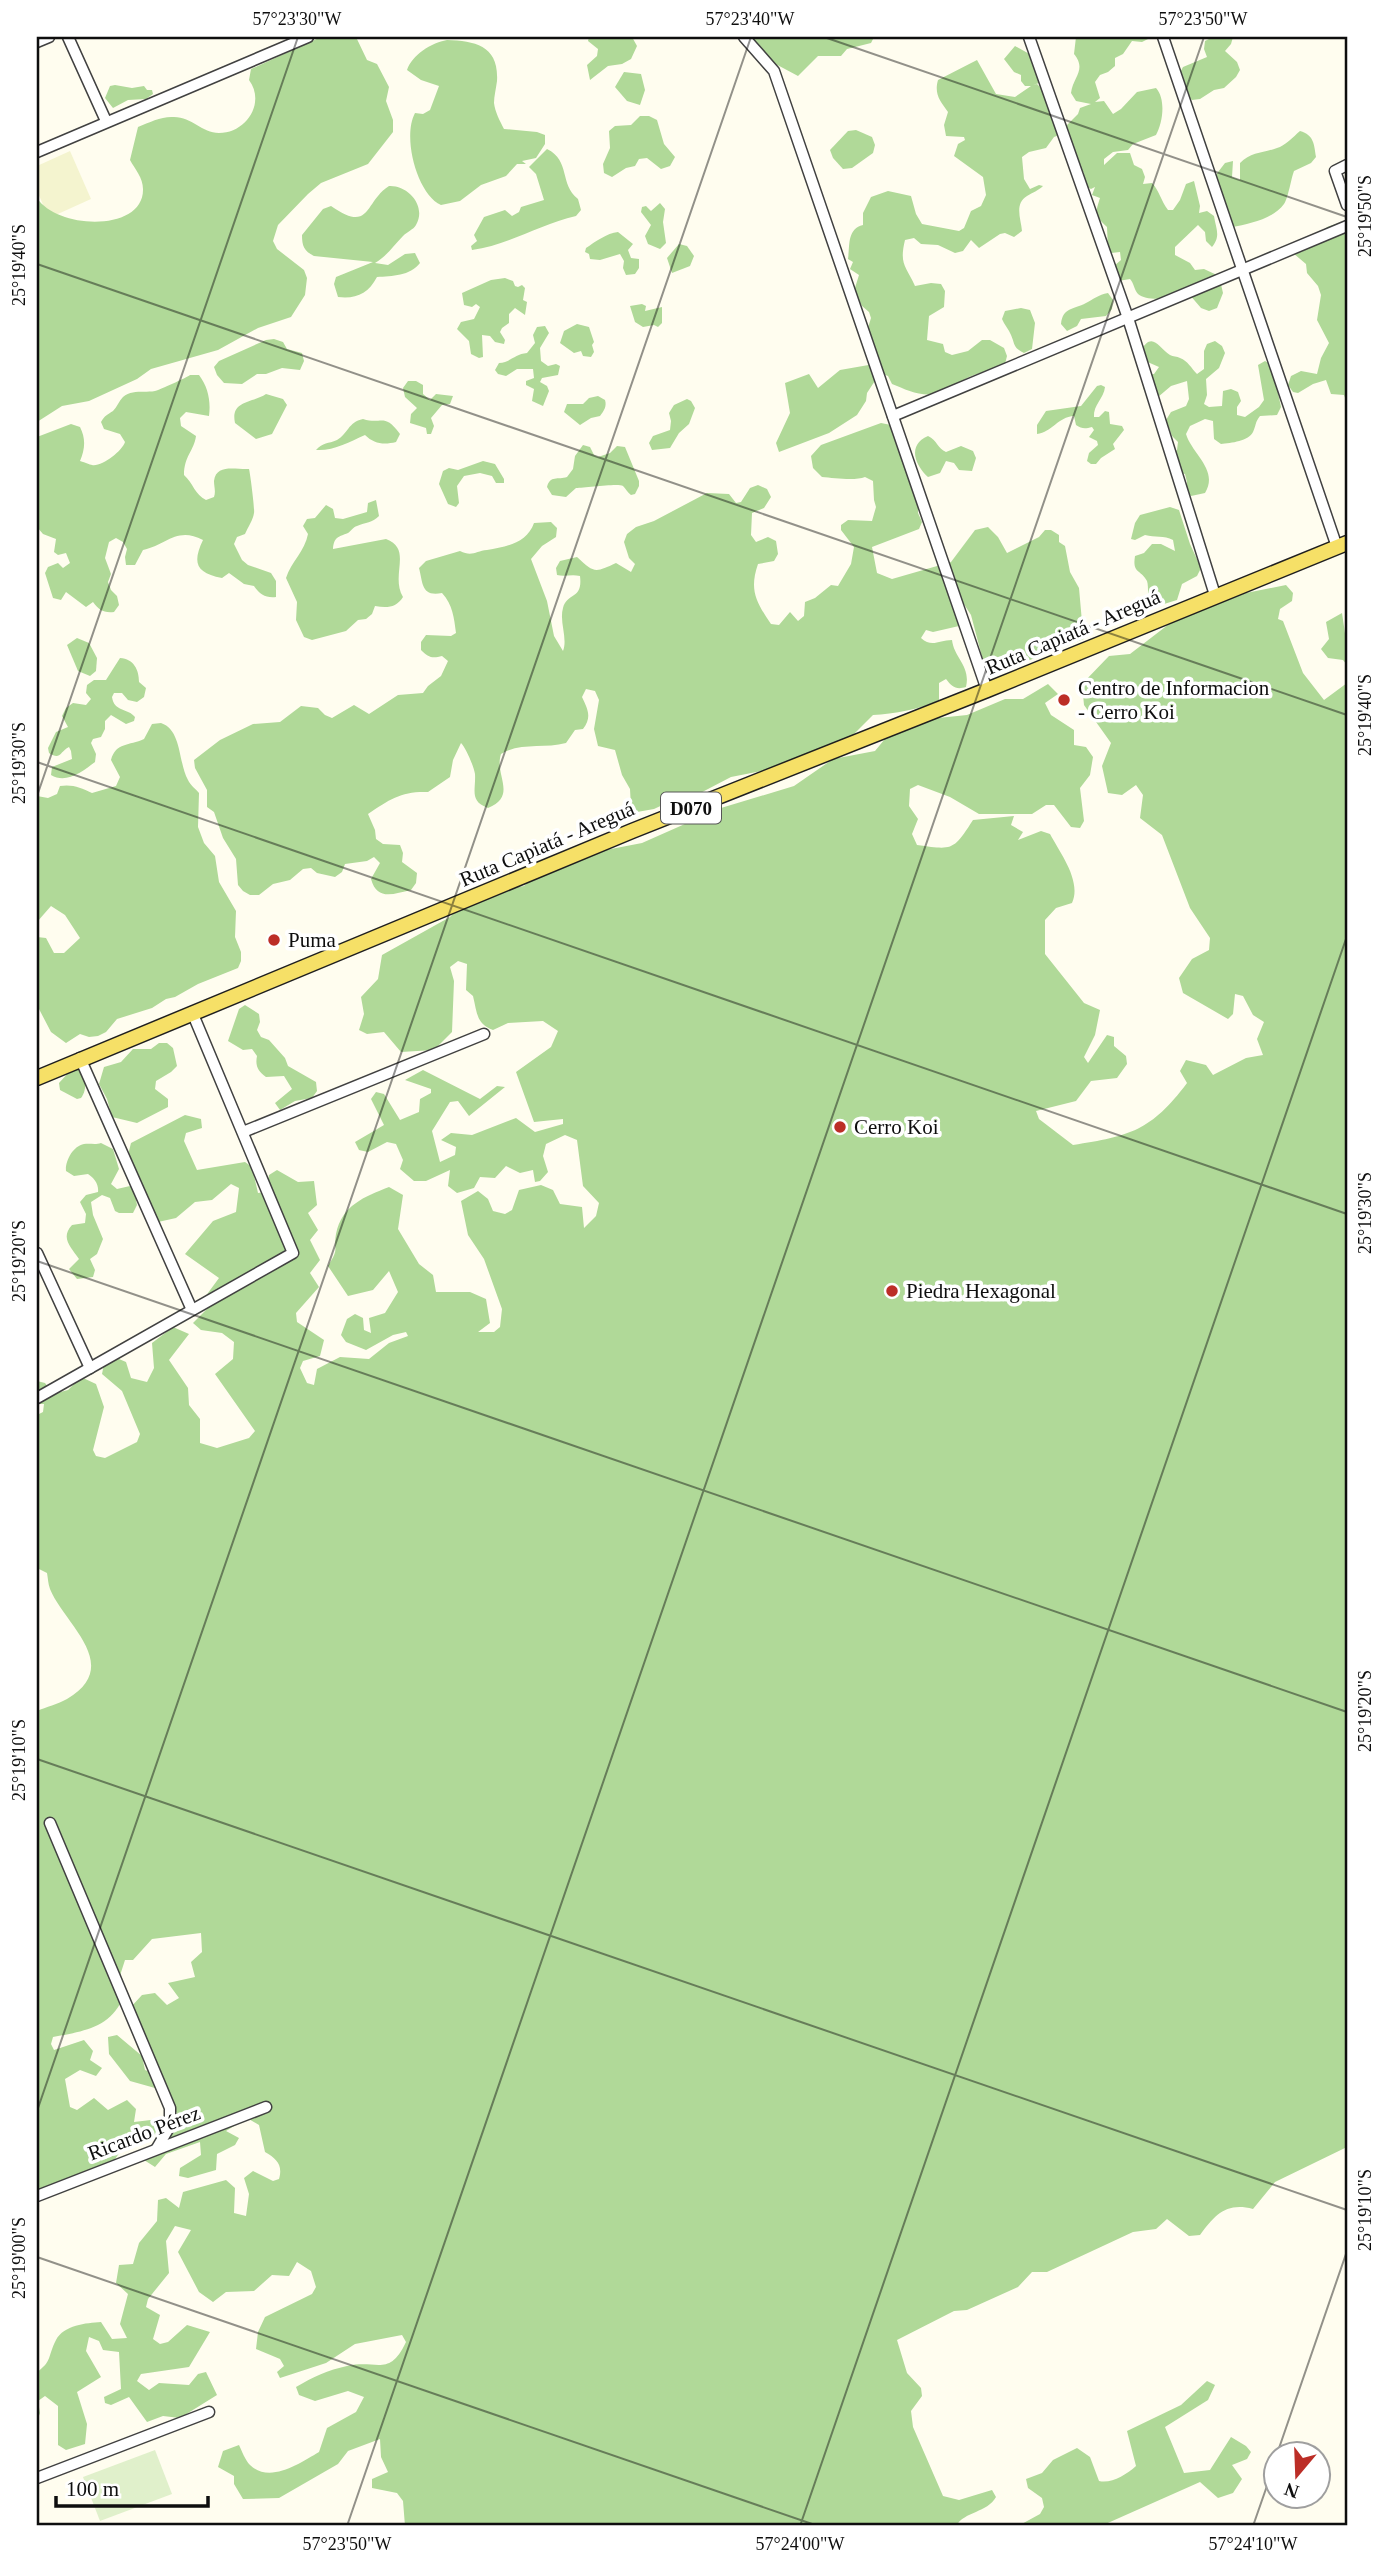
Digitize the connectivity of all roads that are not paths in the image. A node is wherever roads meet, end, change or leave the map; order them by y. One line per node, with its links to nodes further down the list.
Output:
1 (49, 37): 7 (street)
2 (68, 37): 8 (street)
3 (308, 37): 8 (street)
4 (744, 37): 15 (street)
5 (1029, 37): 14 (street)
6 (1163, 37): 13 (street)
7 (37, 42)
8 (106, 121): 9 (street)
9 (37, 152)
10 (1347, 165): 11 (street)
11 (1347, 205)
12 (1347, 226): 13 (street)
13 (1243, 270): 14 (street); 16 (street)
14 (1128, 318): 15 (street); 17 (street)
15 (893, 416): 18 (street)
16 (1342, 545): 17 (main road, Ruta Capiatá - Areguá / D070)
17 (1215, 595): 18 (main road, Ruta Capiatá - Areguá / D070)
18 (987, 691): 19 (main road, Ruta Capiatá - Areguá / D070)
19 (192, 1012): 21 (main road, Ruta Capiatá - Areguá / D070); 23 (street)
20 (484, 1034): 23 (street)
21 (80, 1058): 22 (main road, Ruta Capiatá - Areguá / D070); 25 (street)
22 (37, 1078)
23 (243, 1132): 25 (street)
24 (37, 1253): 26 (street)
25 (192, 1310): 26 (street)
26 (90, 1368): 27 (street)
27 (37, 1398)
28 (50, 1823): 30 (street)
29 (266, 2107): 30 (street, Ricardo Pérez)
30 (157, 2148): 31 (street, Ricardo Pérez)
31 (37, 2196)
32 (209, 2412): 33 (street)
33 (37, 2478)

